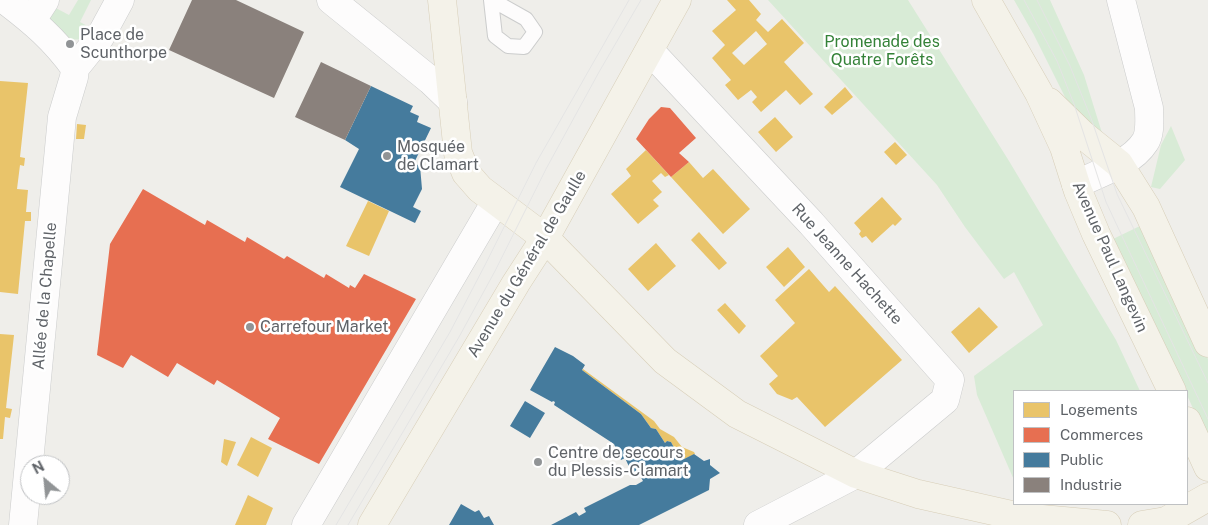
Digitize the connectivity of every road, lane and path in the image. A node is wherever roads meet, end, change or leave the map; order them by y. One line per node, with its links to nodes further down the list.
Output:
1 (5, 0): 8 (street)
2 (120, 0): 10 (street)
3 (331, 0): 12 (street)
4 (442, 0): 12 (main road)
5 (678, 0): 9 (main road, Avenue du Général de Gaulle)
6 (986, 0): 11 (main road, Avenue Paul Langevin)
7 (1120, 0): 13 (street)
8 (38, 10): 10 (street)
9 (650, 50): 16 (main road, Avenue du Général de Gaulle); 21 (street, Rue Jeanne Hachette)
10 (75, 68): 23 (street, Allée de la Chapelle)
11 (1039, 93): 13 (main road, Avenue Paul Langevin); 14 (main road, Avenue Paul Langevin)
12 (453, 102): 15 (main road)
13 (1119, 164): 14 (street); 17 (main road, Avenue Paul Langevin)
14 (1076, 184): 18 (main road, Avenue Paul Langevin)
15 (496, 201): 16 (main road); 24 (street)
16 (545, 238): 21 (main road); 25 (main road, Avenue du Général de Gaulle)
17 (1208, 343)
18 (1172, 390)
19 (1188, 423): 20 (main road)
20 (1208, 467)
21 (856, 474): 26 (street); 27 (main road)
22 (1208, 497): 28 (main road)
23 (23, 525)
24 (306, 525)
25 (372, 525)
26 (758, 525)
27 (1107, 525)
28 (1142, 525)

